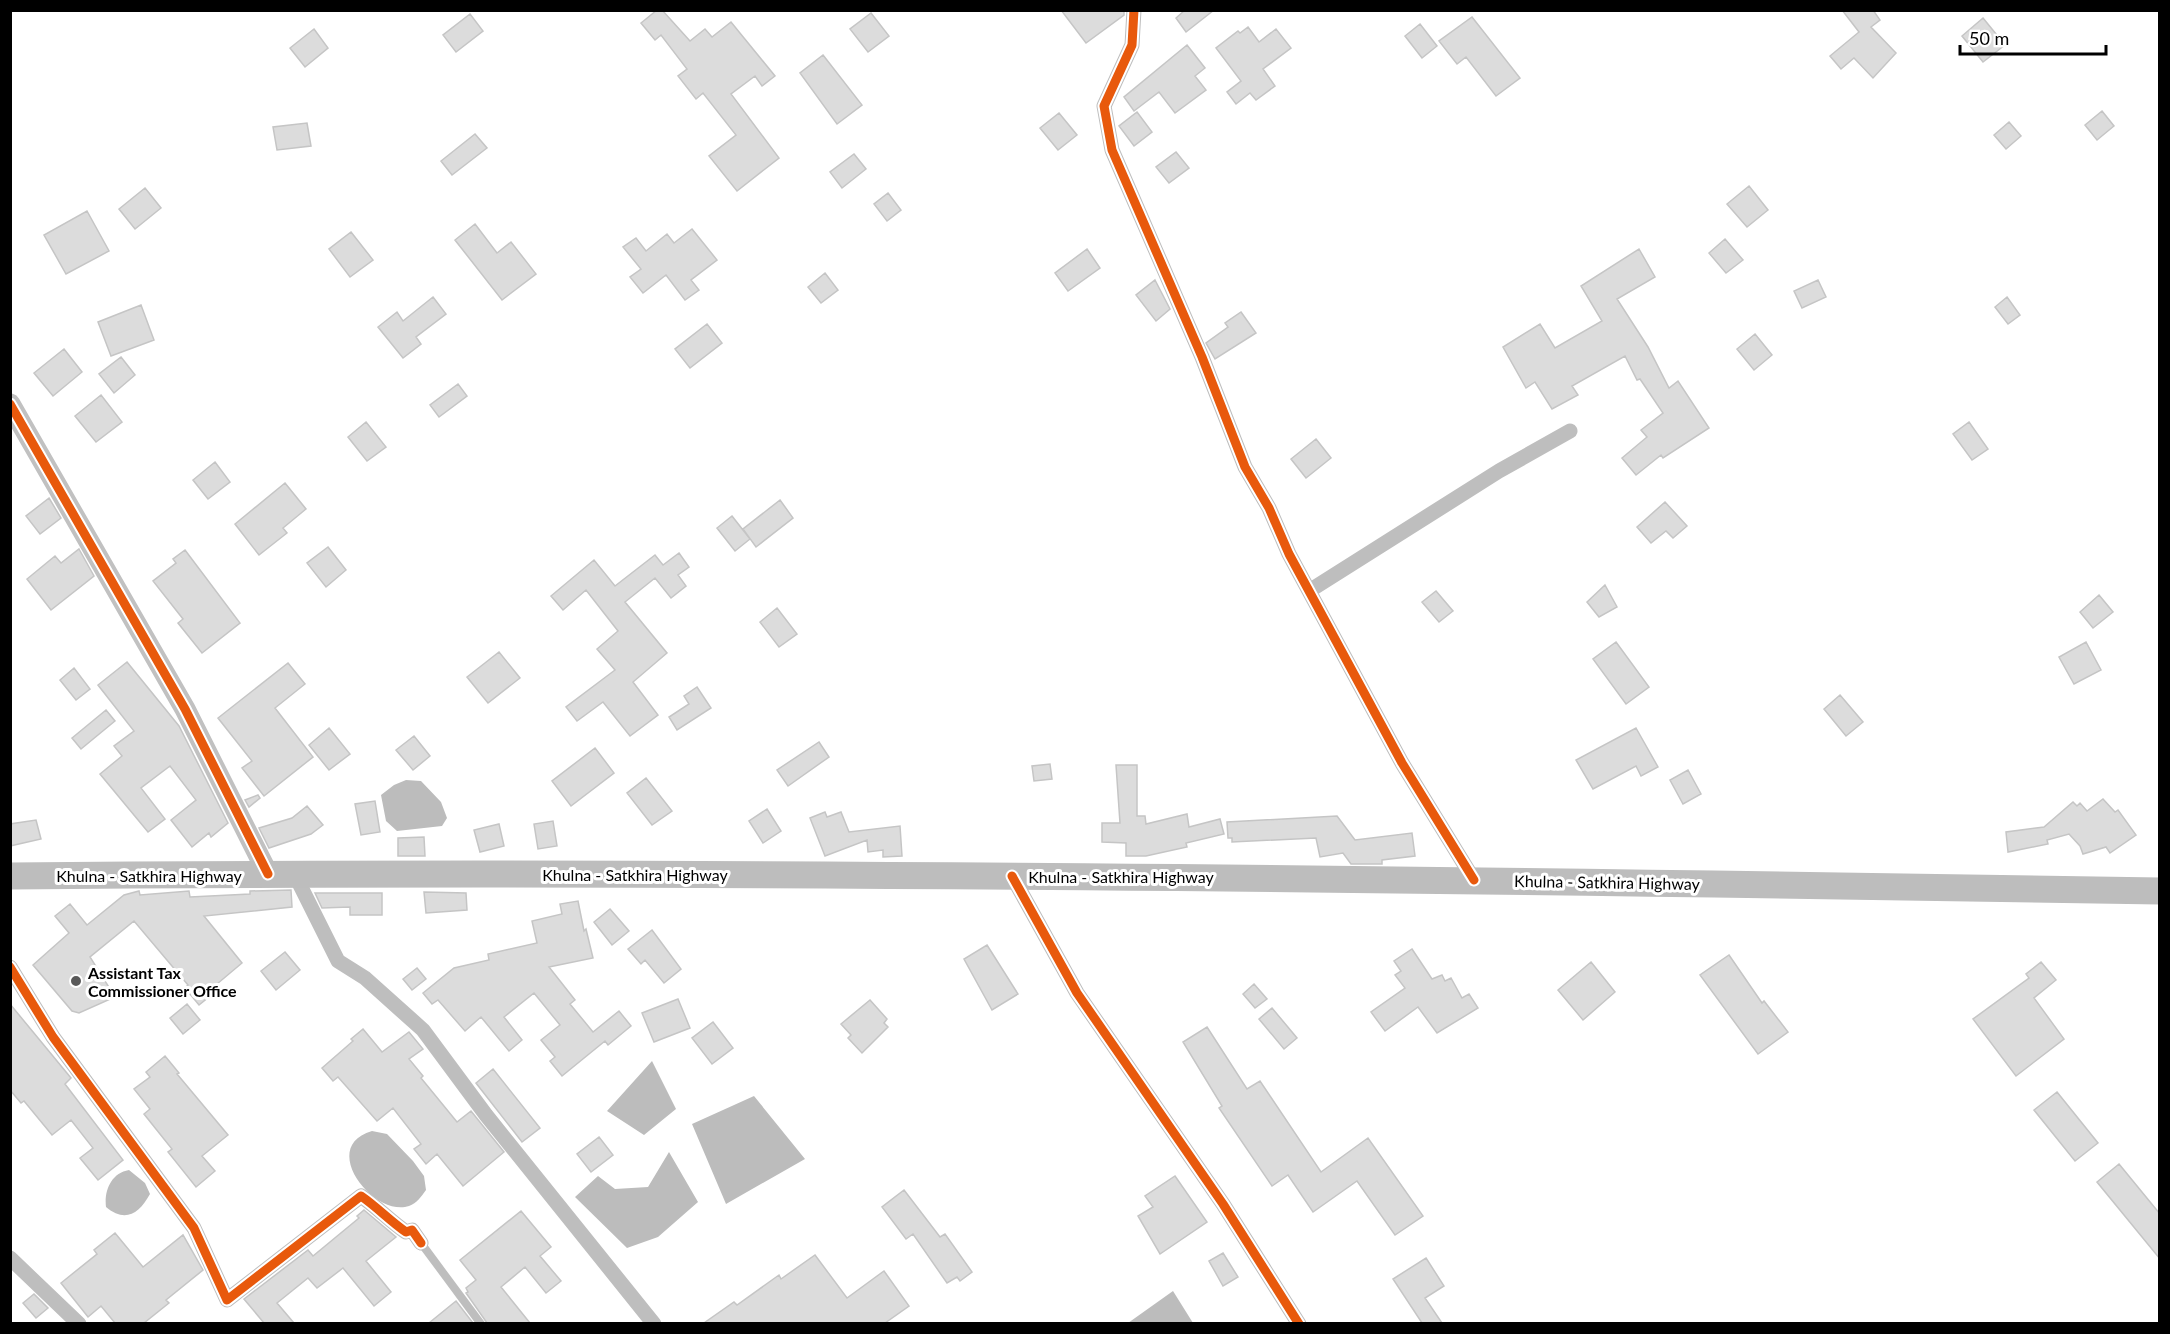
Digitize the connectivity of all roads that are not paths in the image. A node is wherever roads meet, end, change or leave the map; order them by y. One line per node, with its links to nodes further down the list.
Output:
1 (1134, 10): 4 (street)
2 (10, 404): 6 (street)
3 (1570, 430): 4 (street)
4 (1309, 591): 9 (street)
5 (294, 873): 6 (highway, Khulna - Satkhira Highway); 8 (highway, Khulna - Satkhira Highway); 16 (street)
6 (268, 874): 7 (highway, Khulna - Satkhira Highway)
7 (10, 876)
8 (1012, 876): 9 (highway, Khulna - Satkhira Highway); 17 (street)
9 (1474, 880): 10 (highway, Khulna - Satkhira Highway)
10 (2160, 891)
11 (10, 968): 12 (street)
12 (421, 1243): 15 (lane)
13 (10, 1258): 14 (street)
14 (79, 1323)
15 (481, 1323)
16 (654, 1323)
17 (1299, 1323)

